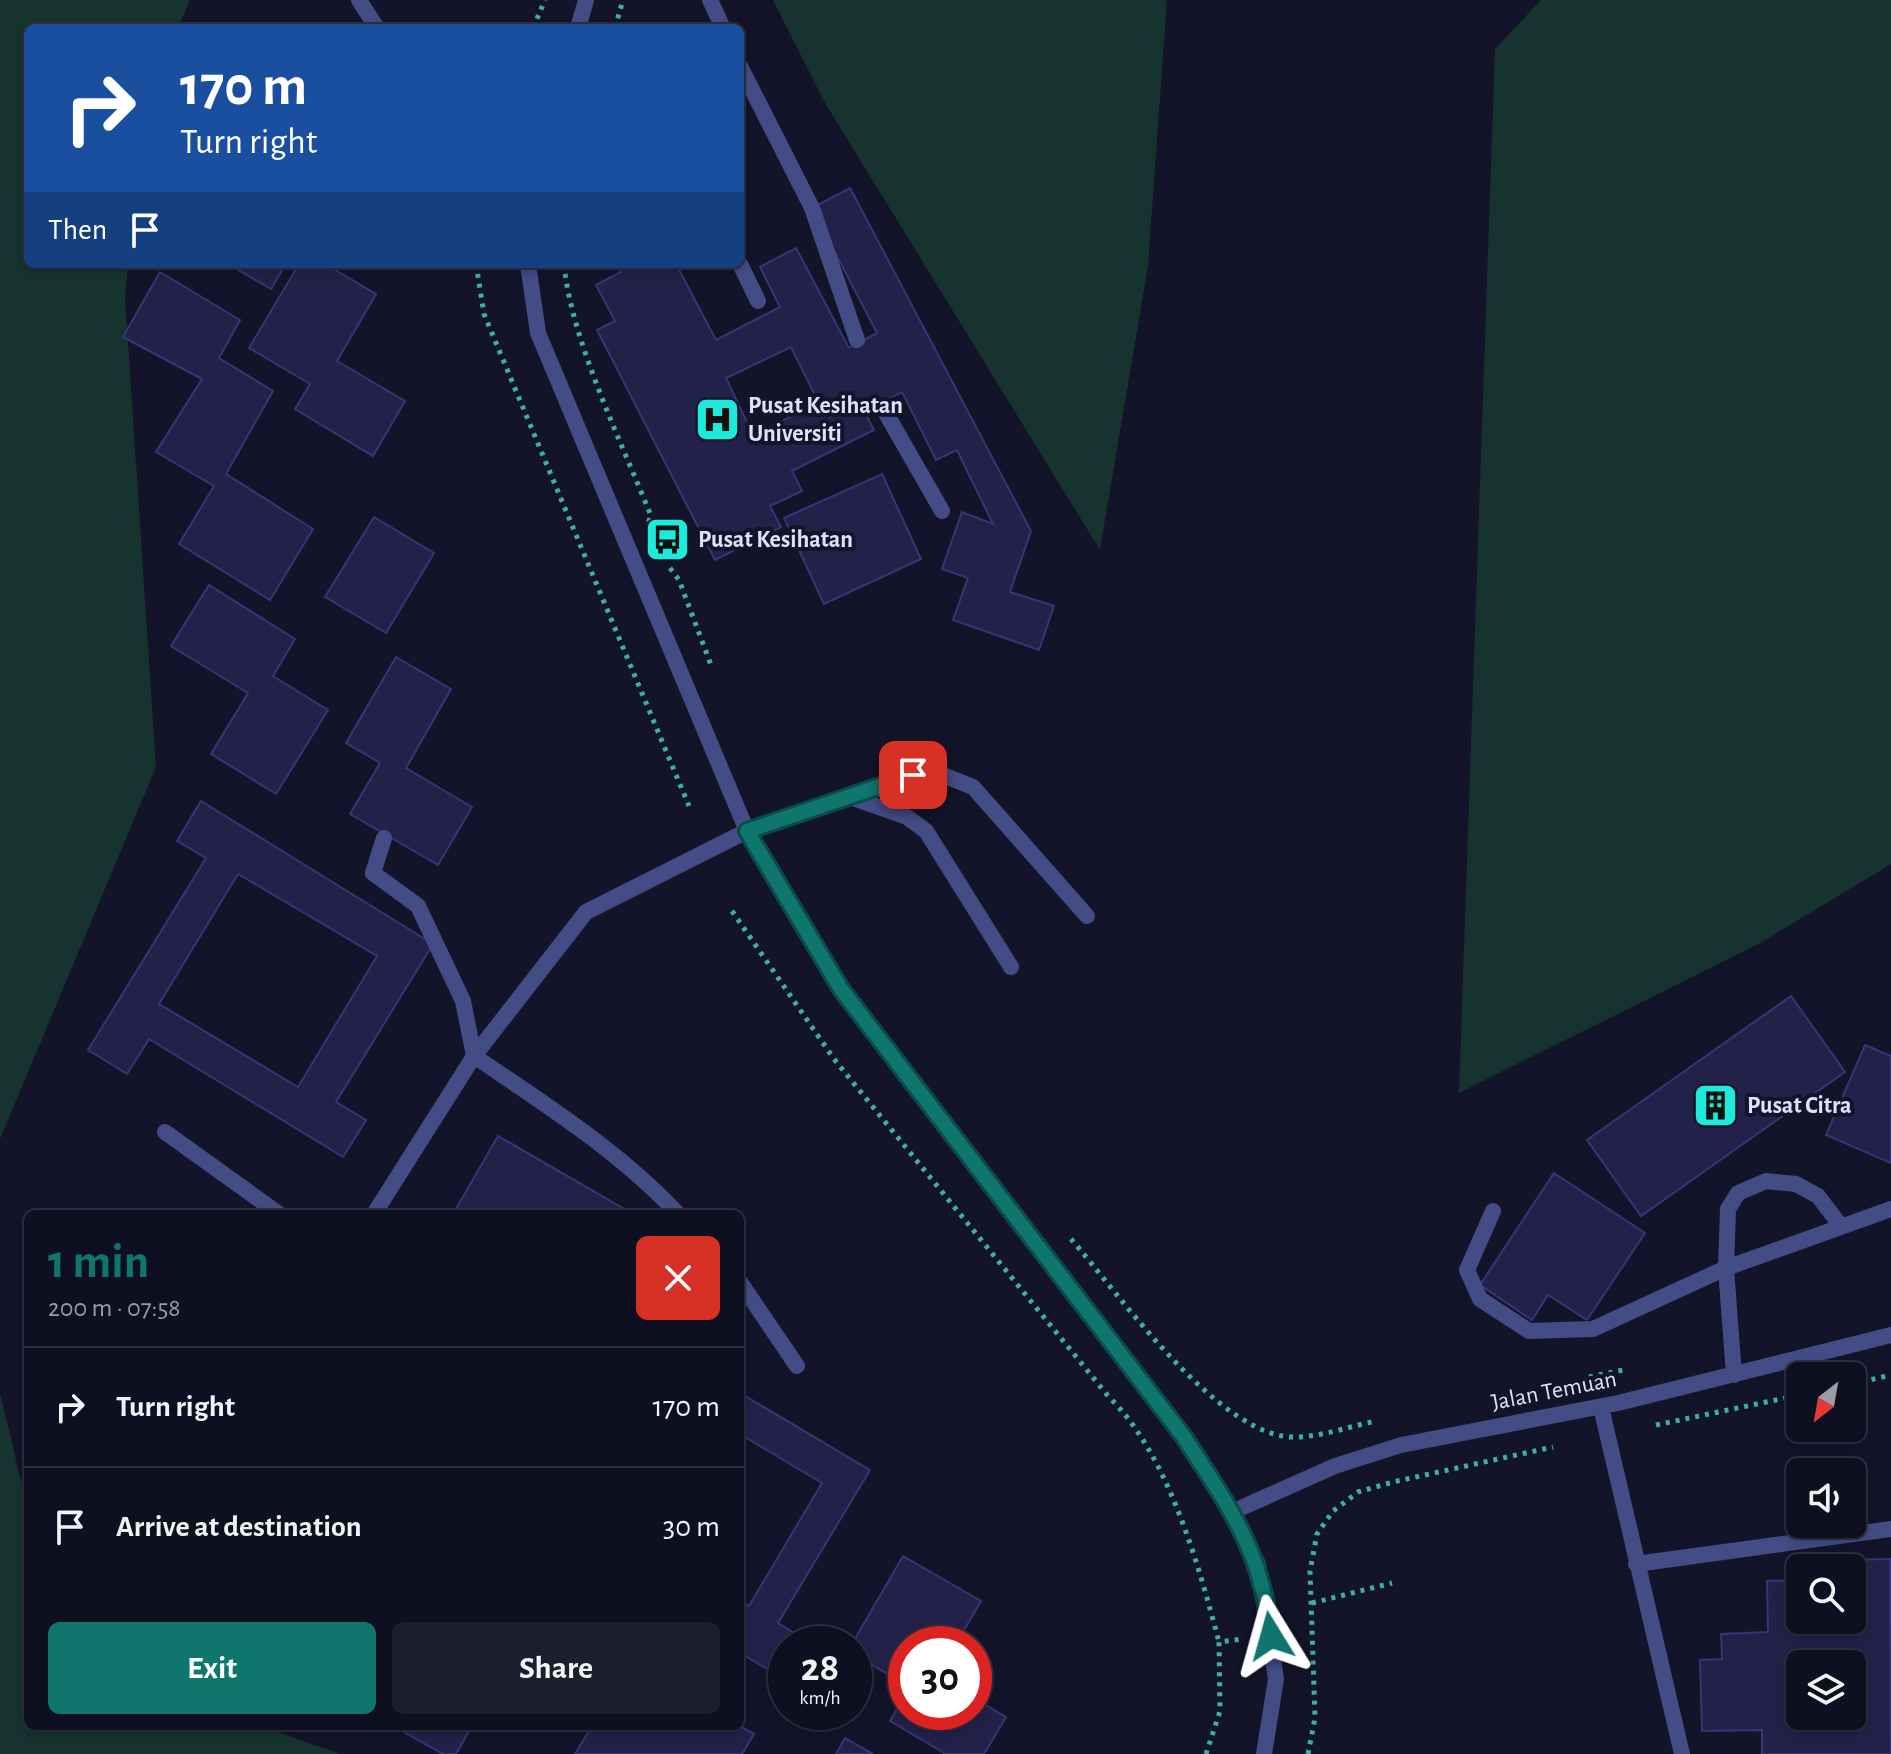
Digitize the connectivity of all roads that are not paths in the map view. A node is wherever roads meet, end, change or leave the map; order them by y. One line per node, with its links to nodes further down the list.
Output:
1 (359, 0): 4 (street)
2 (586, 0): 5 (street)
3 (710, 0): 6 (street)
4 (374, 24)
5 (579, 24)
6 (721, 24)
7 (744, 88): 11 (street)
8 (529, 268): 15 (street)
9 (742, 268): 10 (street)
10 (758, 301)
11 (857, 340)
12 (887, 415): 13 (street)
13 (942, 511)
14 (853, 798): 15 (street); 17 (street); 18 (street)
15 (747, 831): 19 (street); 33 (street)
16 (384, 838): 19 (street)
17 (1087, 916)
18 (1011, 967)
19 (474, 1056): 23 (street); 24 (street)
20 (165, 1132): 22 (street)
21 (1891, 1209): 26 (street)
22 (273, 1210)
23 (377, 1210)
24 (674, 1210)
25 (1493, 1211): 27 (street)
26 (1840, 1225): 27 (street); 27 (street)
27 (1726, 1268): 31 (street)
28 (744, 1288): 30 (street)
29 (1891, 1335): 31 (street, Jalan Temuan)
30 (797, 1366)
31 (1734, 1375): 32 (street, Jalan Temuan)
32 (1601, 1407): 33 (street, Jalan Temuan); 35 (street)
33 (1232, 1512): 36 (street)
34 (1891, 1529): 35 (street)
35 (1636, 1564): 37 (street)
36 (1264, 1754)
37 (1682, 1754)

